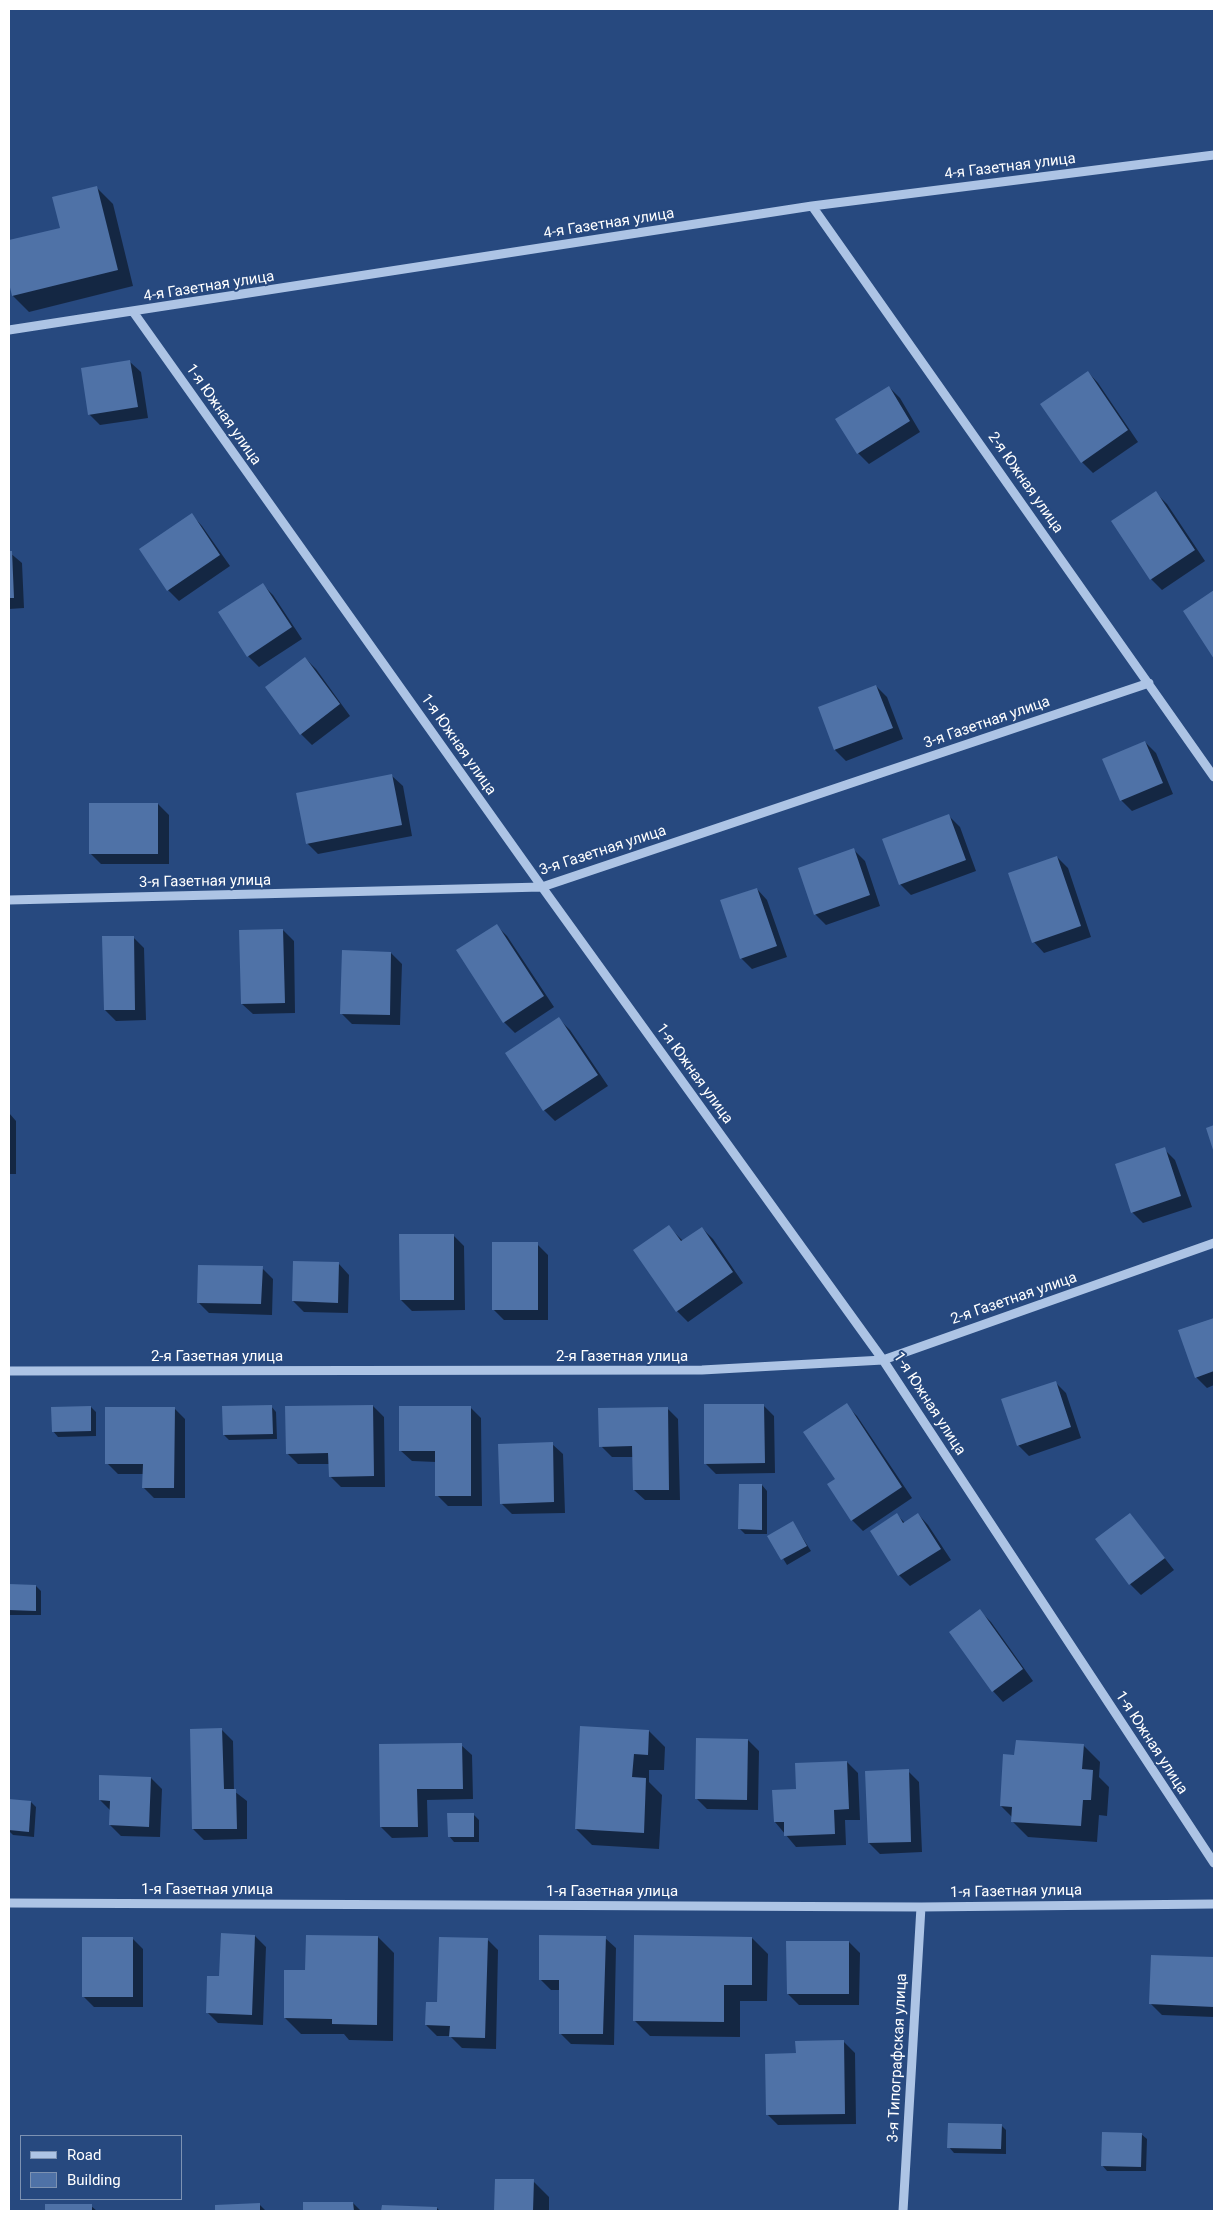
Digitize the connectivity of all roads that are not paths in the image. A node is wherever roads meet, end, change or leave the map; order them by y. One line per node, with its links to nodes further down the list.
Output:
1 (1214, 155): 2 (street, 4-я Газетная улица)
2 (812, 206): 3 (street, 4-я Газетная улица); 5 (street, 2-я Южная улица)
3 (134, 313): 4 (street, 4-я Газетная улица); 7 (street, 1-я Южная улица)
4 (9, 330)
5 (1149, 683): 6 (street, 2-я Южная улица); 7 (street, 3-я Газетная улица)
6 (1214, 777)
7 (542, 887): 8 (street, 3-я Газетная улица); 10 (street, 1-я Южная улица)
8 (9, 900)
9 (1214, 1243): 10 (street, 2-я Газетная улица)
10 (883, 1360): 11 (street, 2-я Газетная улица); 12 (street, 1-я Южная улица)
11 (9, 1371)
12 (1214, 1864)
13 (9, 1903): 15 (street, 1-я Газетная улица)
14 (1214, 1904): 15 (street, 1-я Газетная улица)
15 (921, 1907): 16 (street, 3-я Типографская улица)
16 (903, 2211)

